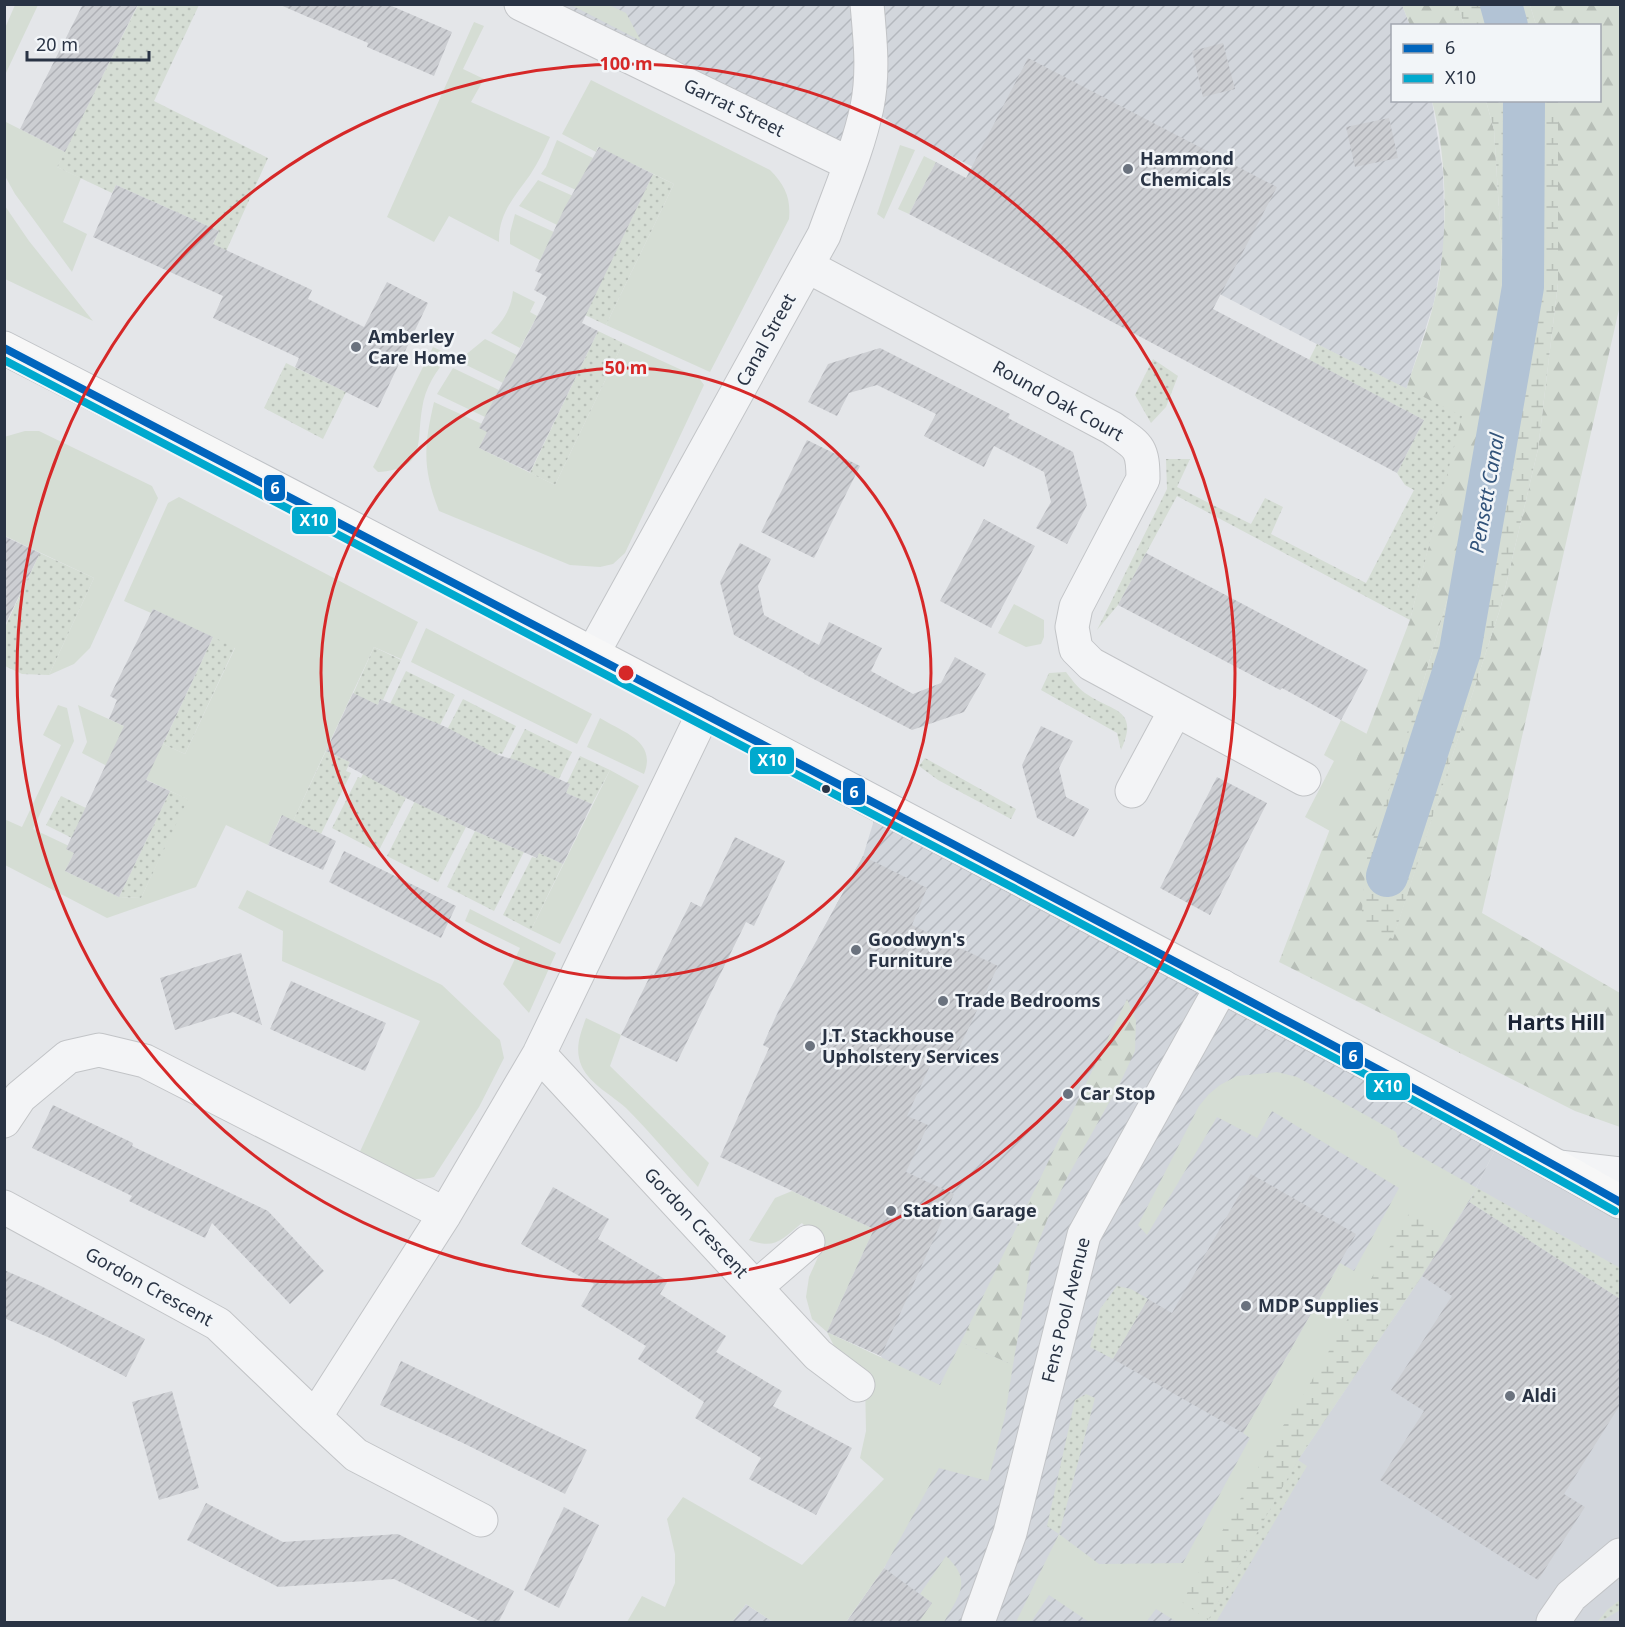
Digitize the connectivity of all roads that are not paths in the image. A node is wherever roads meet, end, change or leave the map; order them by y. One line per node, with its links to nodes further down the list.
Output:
1 (521, 4): 3 (street, Garrat Street)
2 (867, 4): 3 (street, Canal Street)
3 (850, 164): 4 (street, Canal Street)
4 (807, 266): 6 (street, Canal Street); 7 (street, Round Oak Court)
5 (4, 348): 6 (main road)
6 (593, 653): 8 (main road)
7 (1175, 711): 9 (street, Round Oak Court); 10 (street)
8 (704, 712): 11 (main road); 12 (street)
9 (1304, 779)
10 (1132, 792)
11 (1222, 986): 14 (main road); 25 (street, Fens Pool Avenue)
12 (539, 1054): 18 (street); 20 (street, Gordon Crescent)
13 (4, 1121): 18 (street)
14 (1559, 1167): 15 (street); 16 (main road)
15 (1620, 1174)
16 (1620, 1202)
17 (4, 1207): 22 (street, Gordon Crescent)
18 (445, 1214): 22 (street)
19 (808, 1242): 20 (street)
20 (756, 1287): 21 (street, Gordon Crescent)
21 (858, 1385)
22 (315, 1417): 23 (street, Gordon Crescent)
23 (481, 1520)
24 (1620, 1555): 26 (street)
25 (978, 1623)
26 (1553, 1623)

